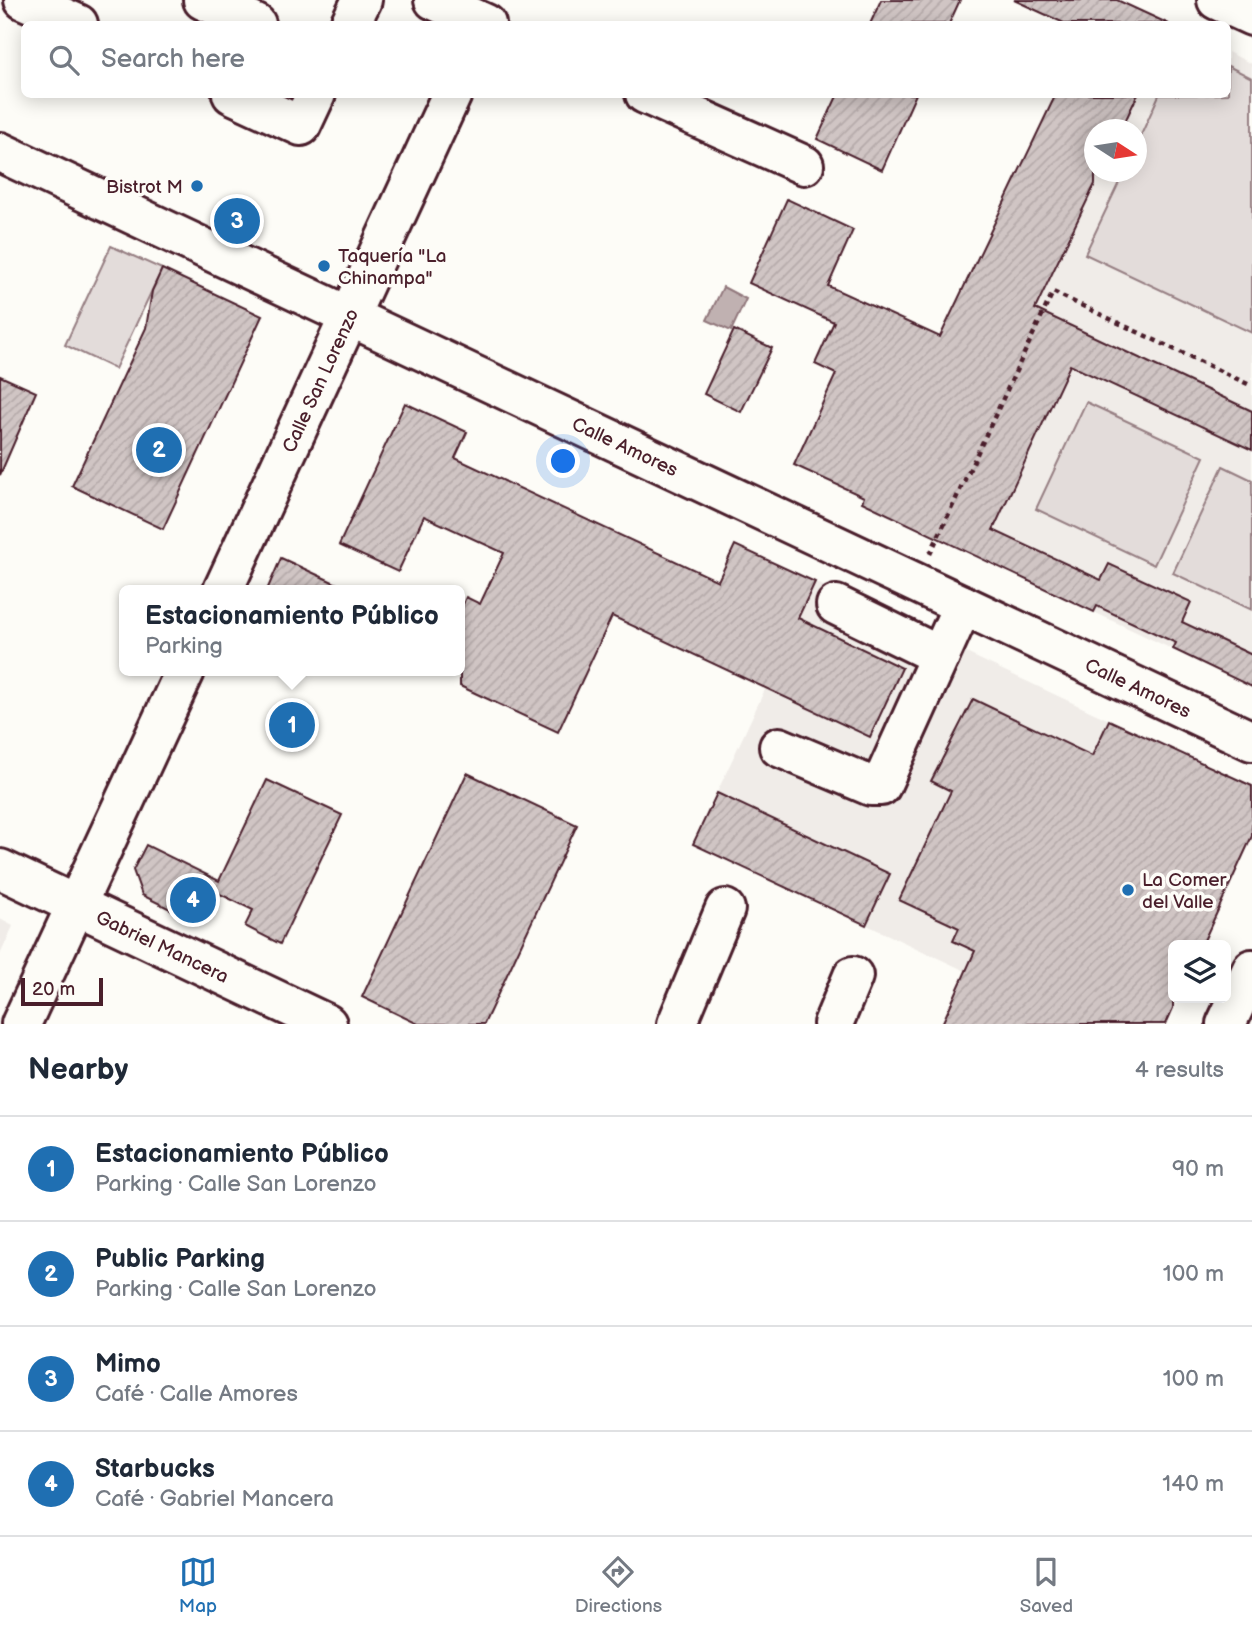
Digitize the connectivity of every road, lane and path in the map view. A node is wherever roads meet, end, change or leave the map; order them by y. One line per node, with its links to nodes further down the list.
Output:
1 (24, 0): 8 (street)
2 (203, 0): 9 (street)
3 (362, 0): 10 (street)
4 (434, 0): 11 (street)
5 (496, 0): 12 (street)
6 (1217, 0): 7 (street)
7 (1252, 16)
8 (71, 21)
9 (249, 21)
10 (352, 21)
11 (479, 21)
12 (486, 21)
13 (241, 98): 14 (street)
14 (314, 98)
15 (450, 98): 19 (street, Calle San Lorenzo)
16 (654, 98): 18 (street)
17 (0, 152): 19 (street, Calle Amores)
18 (804, 164)
19 (349, 316): 21 (street, Calle Amores); 22 (street, Calle San Lorenzo)
20 (1252, 386): 21 (path)
21 (917, 583): 24 (street, Calle Amores)
22 (225, 585)
23 (836, 605): 25 (street)
24 (963, 605): 25 (street); 27 (street, Calle Amores)
25 (940, 656): 28 (street)
26 (183, 676): 30 (street)
27 (1252, 741)
28 (779, 747)
29 (0, 869): 30 (street, Gabriel Mancera)
30 (76, 905): 34 (street); 35 (street, Gabriel Mancera)
31 (725, 909): 36 (street)
32 (1252, 969): 38 (street)
33 (853, 976): 37 (street)
34 (21, 1024)
35 (327, 1024)
36 (677, 1024)
37 (833, 1024)
38 (1226, 1024)

